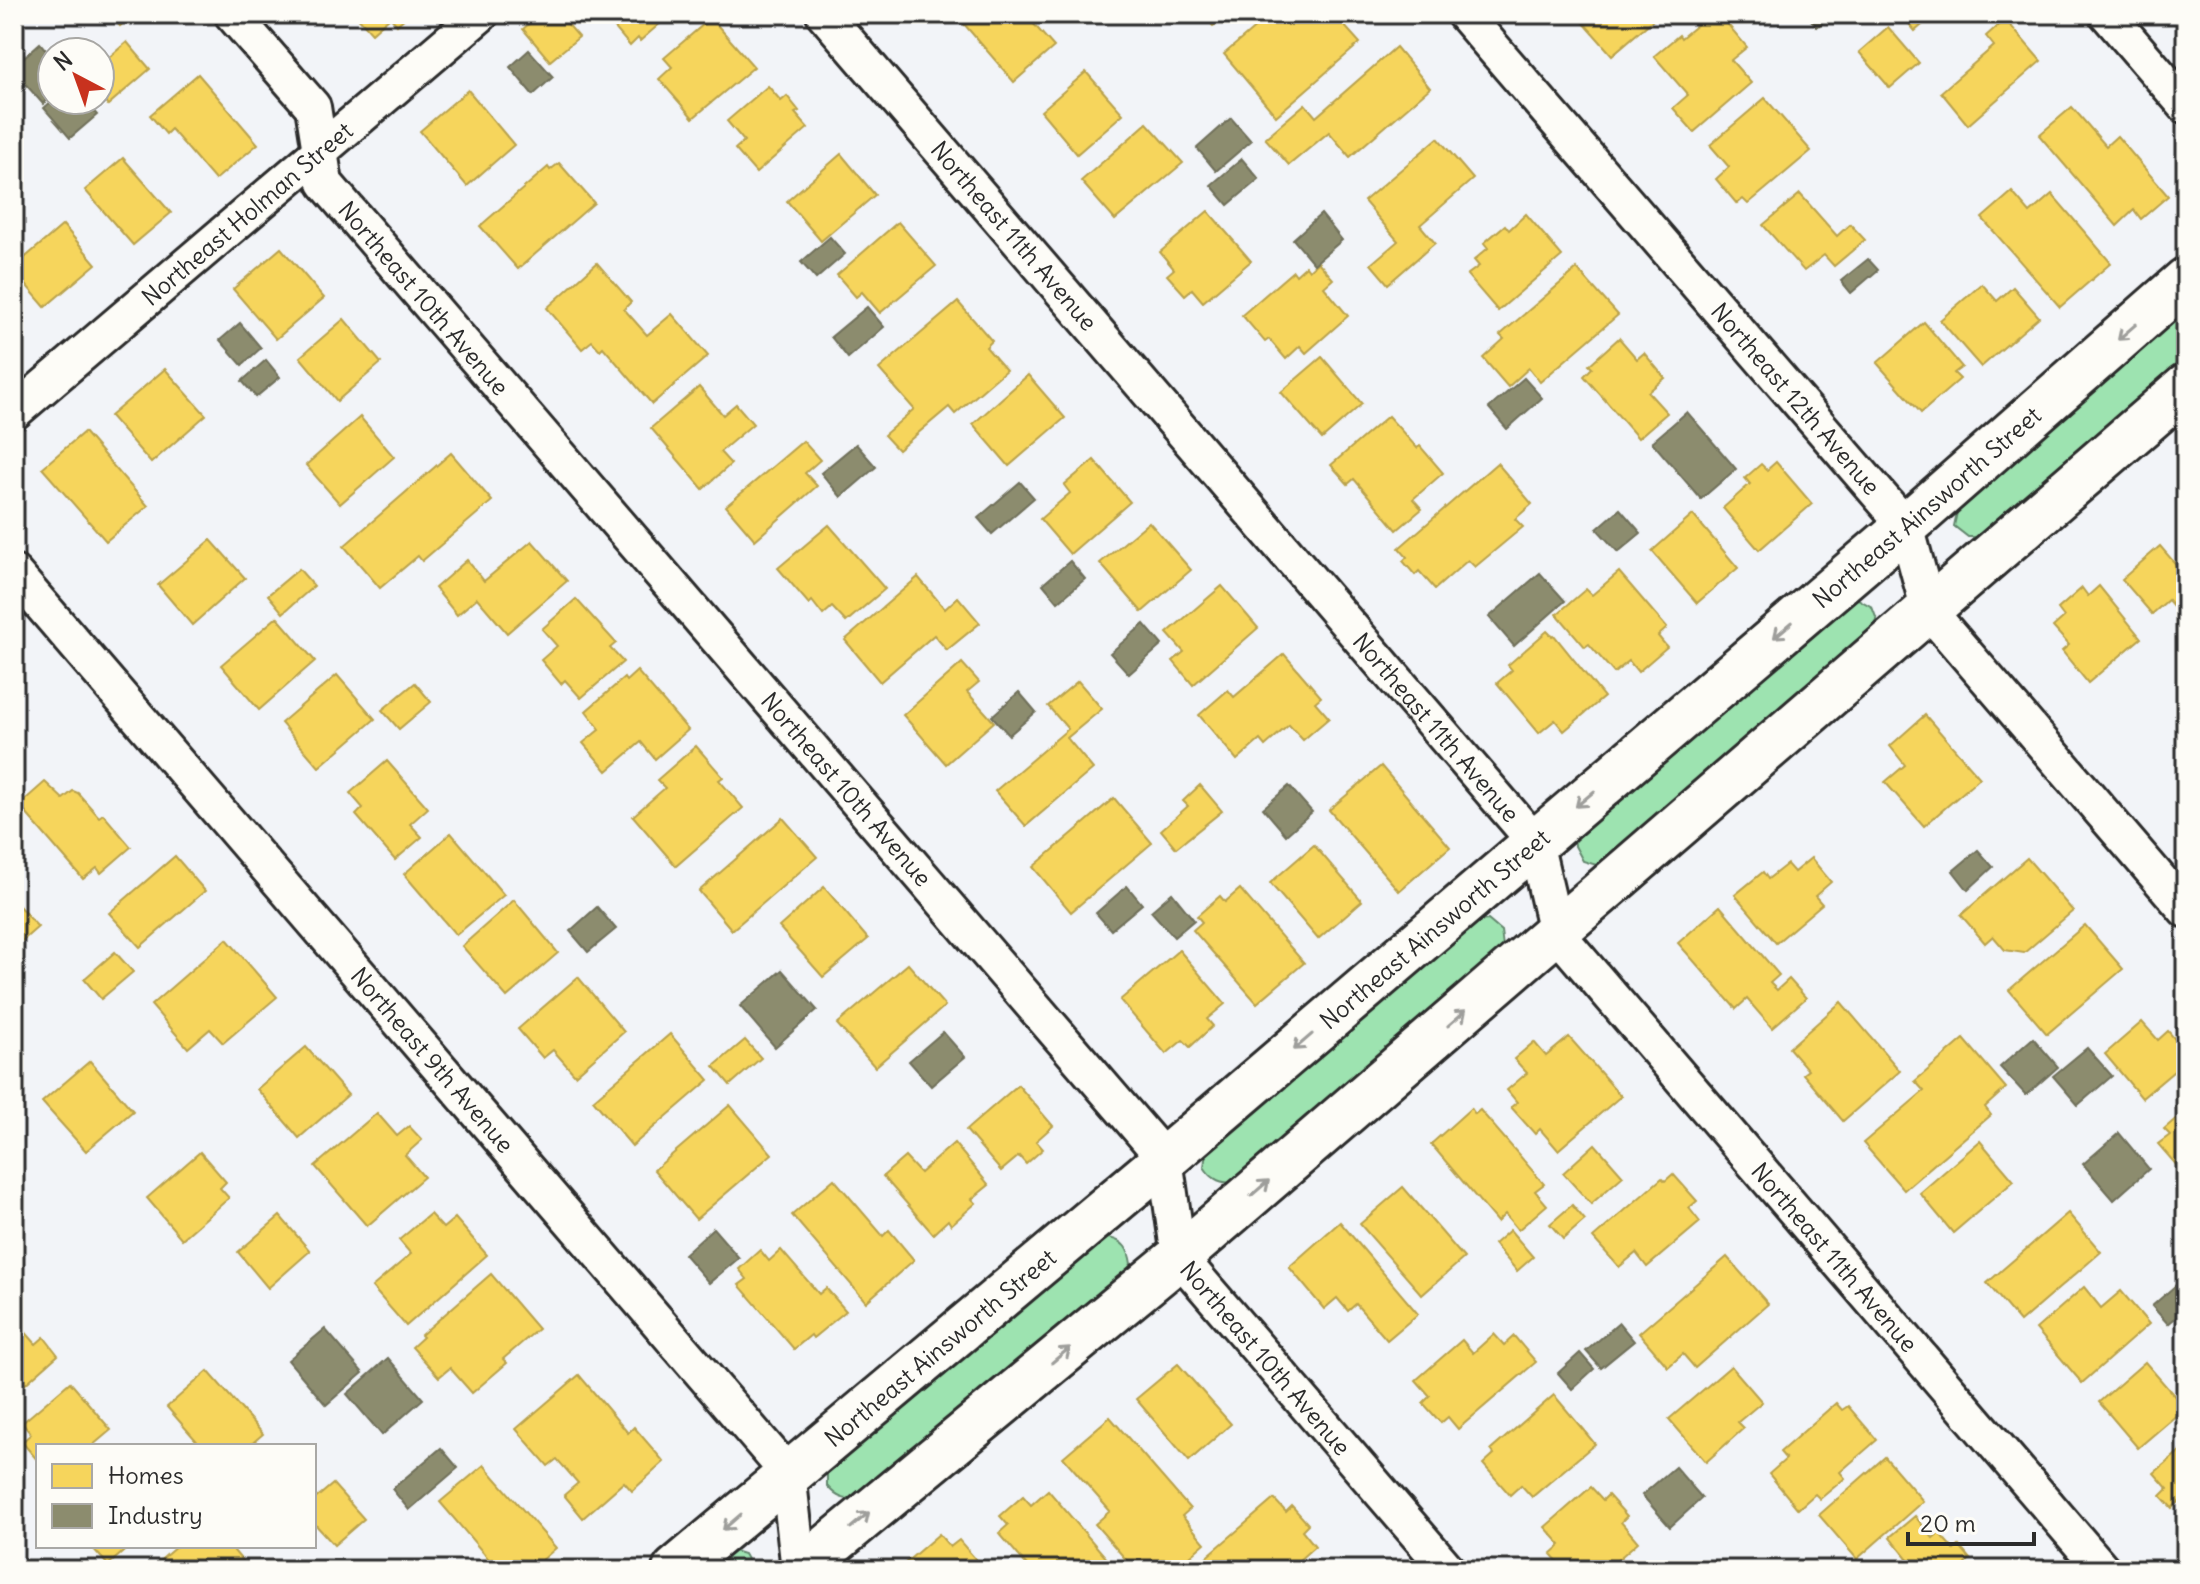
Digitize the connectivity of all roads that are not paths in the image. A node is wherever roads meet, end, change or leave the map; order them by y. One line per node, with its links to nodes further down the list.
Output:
1 (232, 14): 7 (street, Northeast 10th Avenue)
2 (481, 14): 7 (street, Northeast Holman Street)
3 (824, 14): 14 (street, Northeast 11th Avenue)
4 (1464, 14): 11 (street, Northeast 12th Avenue)
5 (2107, 14): 6 (street)
6 (2186, 106)
7 (320, 151): 10 (street, Northeast Holman Street); 17 (street, Northeast 10th Avenue)
8 (2186, 280): 11 (street, Northeast Ainsworth Street, one-way to 11)
9 (2186, 387): 13 (street)
10 (14, 412)
11 (1906, 526): 13 (street, Northeast 12th Avenue); 14 (street, Northeast Ainsworth Street, one-way to 14)
12 (14, 573): 19 (street, Northeast 9th Avenue)
13 (1929, 611): 15 (street, Northeast 12th Avenue); 16 (street)
14 (1535, 842): 16 (street, Northeast 11th Avenue); 17 (street, Northeast Ainsworth Street, one-way to 17)
15 (2186, 910)
16 (1556, 932): 18 (street, one-way to 16); 23 (street, Northeast 11th Avenue)
17 (1165, 1159): 18 (street, Northeast 10th Avenue); 19 (street, Northeast Ainsworth Street)
18 (1179, 1257): 21 (street, one-way to 18); 22 (street, Northeast 10th Avenue)
19 (788, 1473): 20 (street, Northeast Ainsworth Street, one-way to 20); 21 (street)
20 (675, 1570)
21 (800, 1570)
22 (1448, 1570)
23 (2103, 1570)

